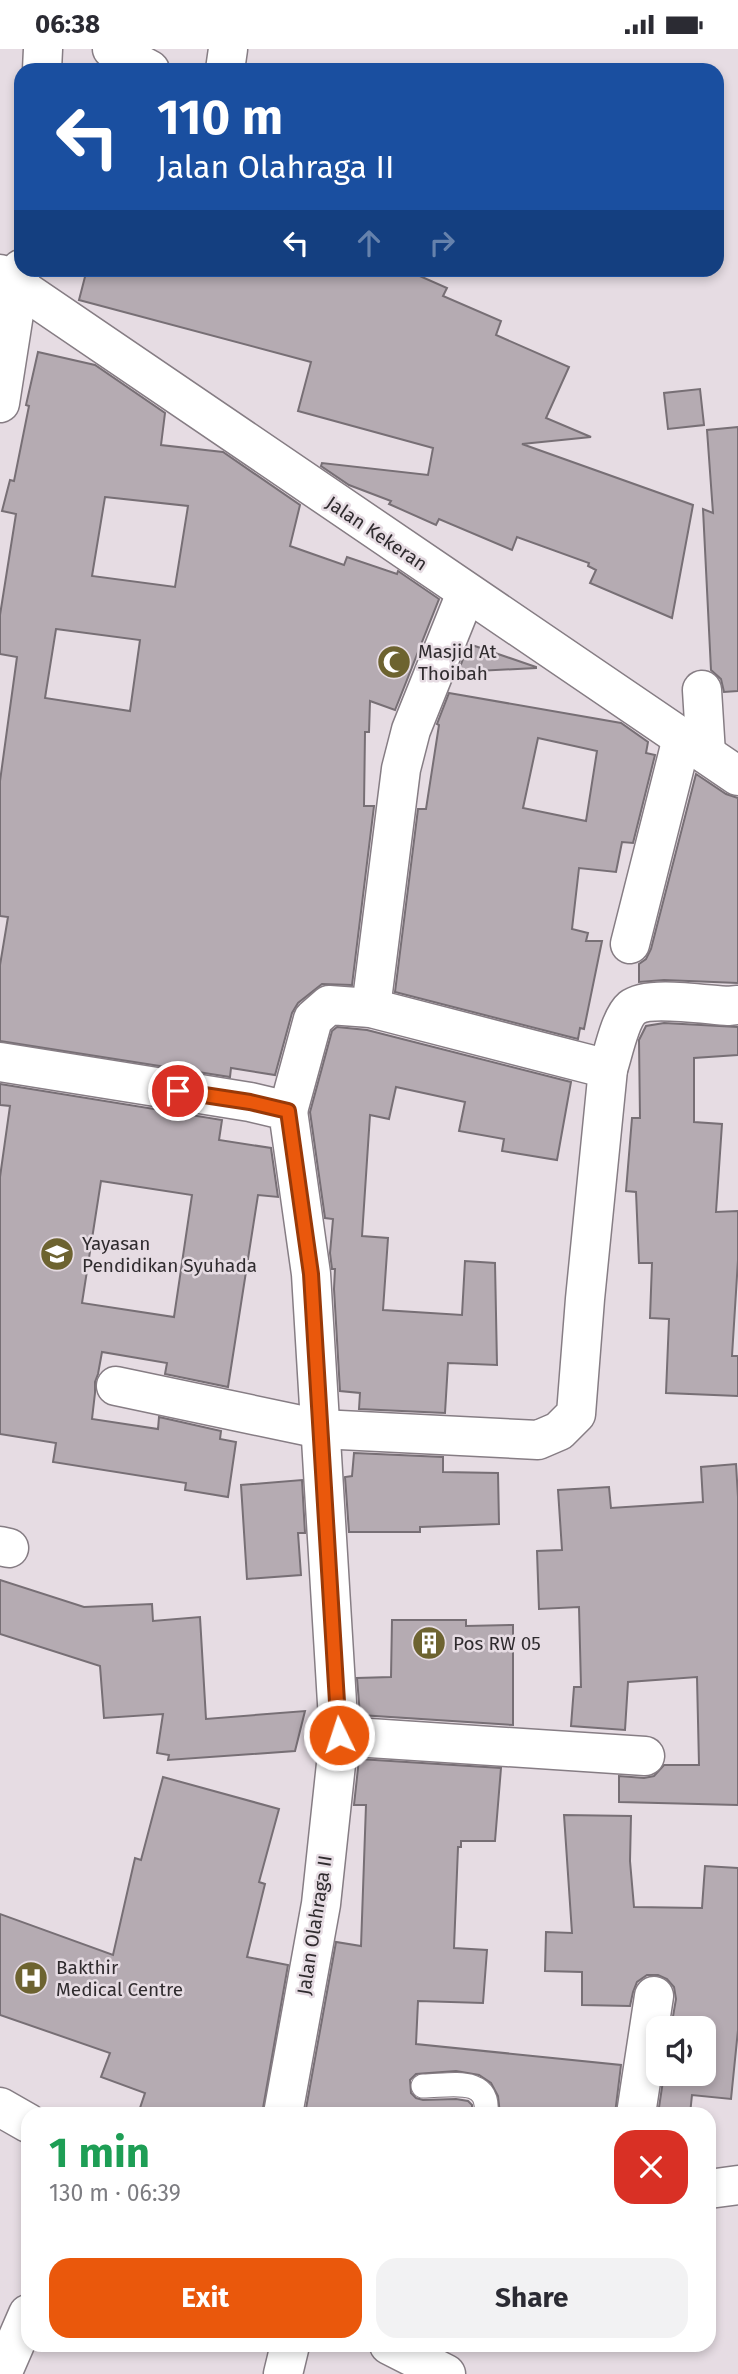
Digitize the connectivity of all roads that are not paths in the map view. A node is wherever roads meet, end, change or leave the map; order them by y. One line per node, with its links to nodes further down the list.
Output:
1 (112, 49): 2 (street)
2 (137, 63)
3 (13, 277): 4 (street); 5 (street, Jalan Kekeran)
4 (0, 403)
5 (466, 593): 7 (street, Jalan Kekeran); 11 (street)
6 (702, 689): 7 (street)
7 (694, 746): 8 (street, Jalan Kekeran); 9 (street)
8 (738, 776)
9 (630, 944)
10 (738, 1005): 13 (street)
11 (371, 1008): 13 (street); 14 (street)
12 (0, 1062): 14 (street)
13 (608, 1069): 16 (street)
14 (288, 1111): 16 (street, Jalan Olahraga II)
15 (116, 1385): 16 (street)
16 (320, 1429): 17 (street, Jalan Olahraga II)
17 (339, 1735): 18 (street); 22 (street, Jalan Olahraga II)
18 (645, 1756)
19 (653, 1996): 24 (street)
20 (423, 2086): 23 (lane)
21 (0, 2107): 25 (street)
22 (284, 2107)
23 (487, 2107)
24 (637, 2107)
25 (21, 2119)
26 (738, 2185): 27 (street)
27 (716, 2188)
28 (21, 2330): 31 (street)
29 (288, 2352): 32 (street)
30 (395, 2357): 33 (street)
31 (2, 2374)
32 (283, 2374)
33 (446, 2374)

